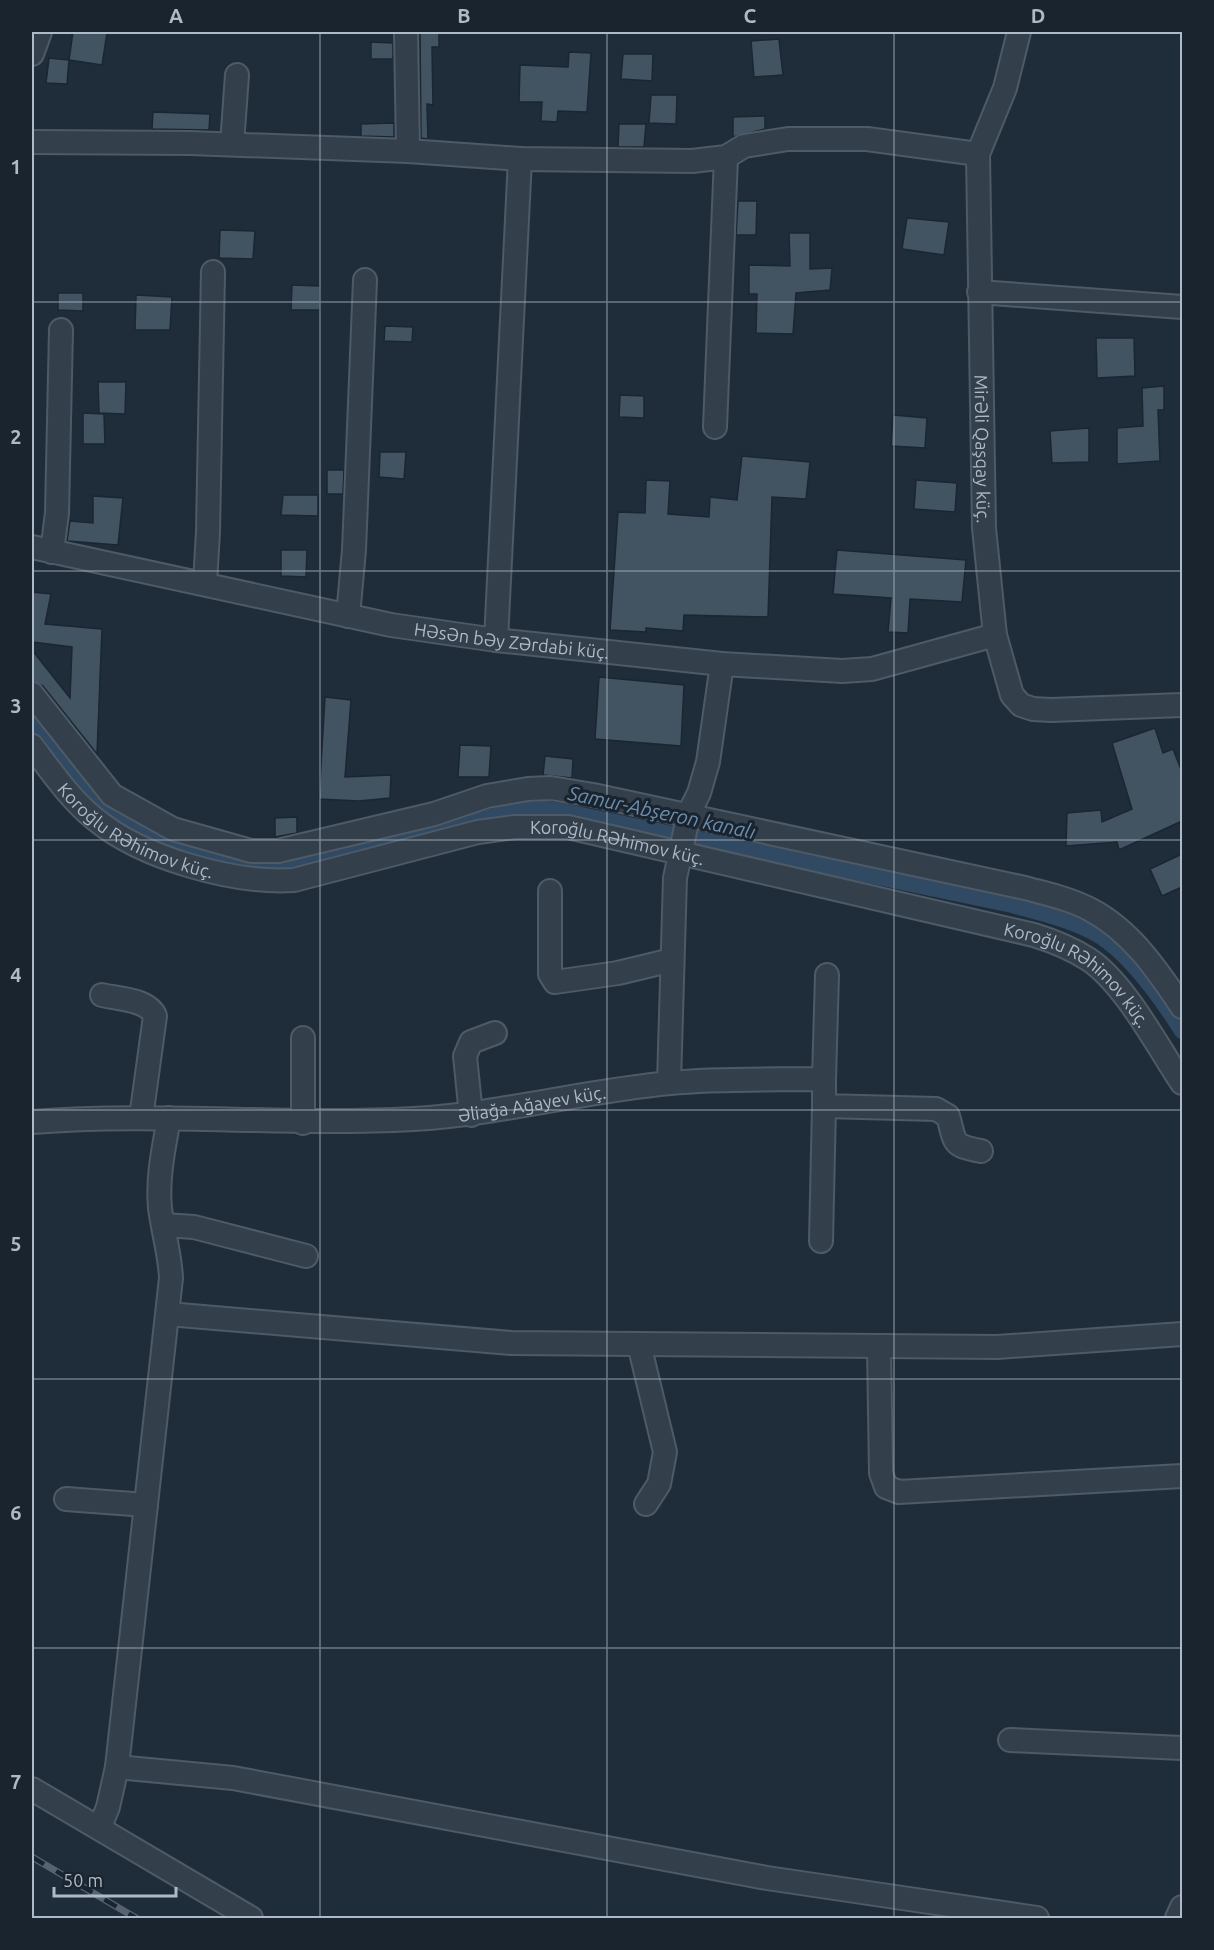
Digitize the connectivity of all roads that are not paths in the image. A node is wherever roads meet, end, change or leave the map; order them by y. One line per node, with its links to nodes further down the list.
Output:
1 (40, 32): 4 (street)
2 (406, 32): 8 (street)
3 (1018, 32): 9 (street, Mirəli Qaşqay küç.)
4 (32, 54)
5 (237, 75): 7 (street)
6 (32, 142): 7 (street)
7 (232, 144): 8 (street)
8 (408, 151): 11 (street)
9 (978, 154): 10 (street); 14 (street, Mirəli Qaşqay küç.)
10 (726, 157): 11 (street); 17 (street)
11 (520, 159): 22 (street)
12 (213, 272): 19 (street)
13 (365, 280): 20 (street)
14 (979, 292): 15 (street); 21 (street, Mirəli Qaşqay küç.)
15 (1182, 306)
16 (61, 330): 18 (street)
17 (715, 427)
18 (42, 550): 19 (street, Həsən bəy Zərdabi küç.)
19 (205, 584): 20 (street, Həsən bəy Zərdabi küç.)
20 (348, 616): 22 (street, Həsən bəy Zərdabi küç.)
21 (995, 635): 23 (street, Həsən bəy Zərdabi küç.); 25 (street, Mirəli Qaşqay küç.)
22 (496, 640): 23 (street, Həsən bəy Zərdabi küç.)
23 (722, 664): 27 (street)
24 (32, 694): 27 (street, Koroğlu Rəhimov küç.)
25 (1182, 705)
26 (32, 746): 28 (street, Koroğlu Rəhimov küç.)
27 (688, 813): 28 (street); 33 (street, Koroğlu Rəhimov küç.)
28 (680, 851): 30 (street); 38 (street, Koroğlu Rəhimov küç.)
29 (550, 891): 30 (street)
30 (672, 960): 37 (street)
31 (826, 975): 36 (street)
32 (102, 995): 41 (street)
33 (1182, 1007)
34 (495, 1034): 40 (street)
35 (303, 1038): 44 (street)
36 (824, 1079): 37 (street, Əliağa Ağayev küç.); 39 (street)
37 (669, 1083): 40 (street, Əliağa Ağayev küç.)
38 (1182, 1083)
39 (824, 1106): 45 (street); 47 (street)
40 (471, 1115): 44 (street, Əliağa Ağayev küç.)
41 (141, 1118): 42 (street, Əliağa Ağayev küç.); 43 (street, Əliağa Ağayev küç.)
42 (169, 1118): 44 (street, Əliağa Ağayev küç.); 46 (street)
43 (32, 1122)
44 (303, 1123)
45 (981, 1151)
46 (164, 1225): 48 (street); 49 (street)
47 (820, 1241)
48 (306, 1256)
49 (168, 1314): 51 (street); 56 (street)
50 (1182, 1334): 52 (street)
51 (639, 1344): 52 (street); 55 (street)
52 (879, 1348): 53 (street)
53 (1182, 1476)
54 (66, 1499): 56 (street)
55 (646, 1504)
56 (146, 1505): 59 (street)
57 (1010, 1740): 58 (street)
58 (1182, 1748)
59 (117, 1767): 61 (street); 64 (street)
60 (32, 1789): 61 (street)
61 (100, 1827): 63 (street)
62 (1182, 1907): 65 (street)
63 (251, 1918)
64 (1037, 1918)
65 (1177, 1918)

